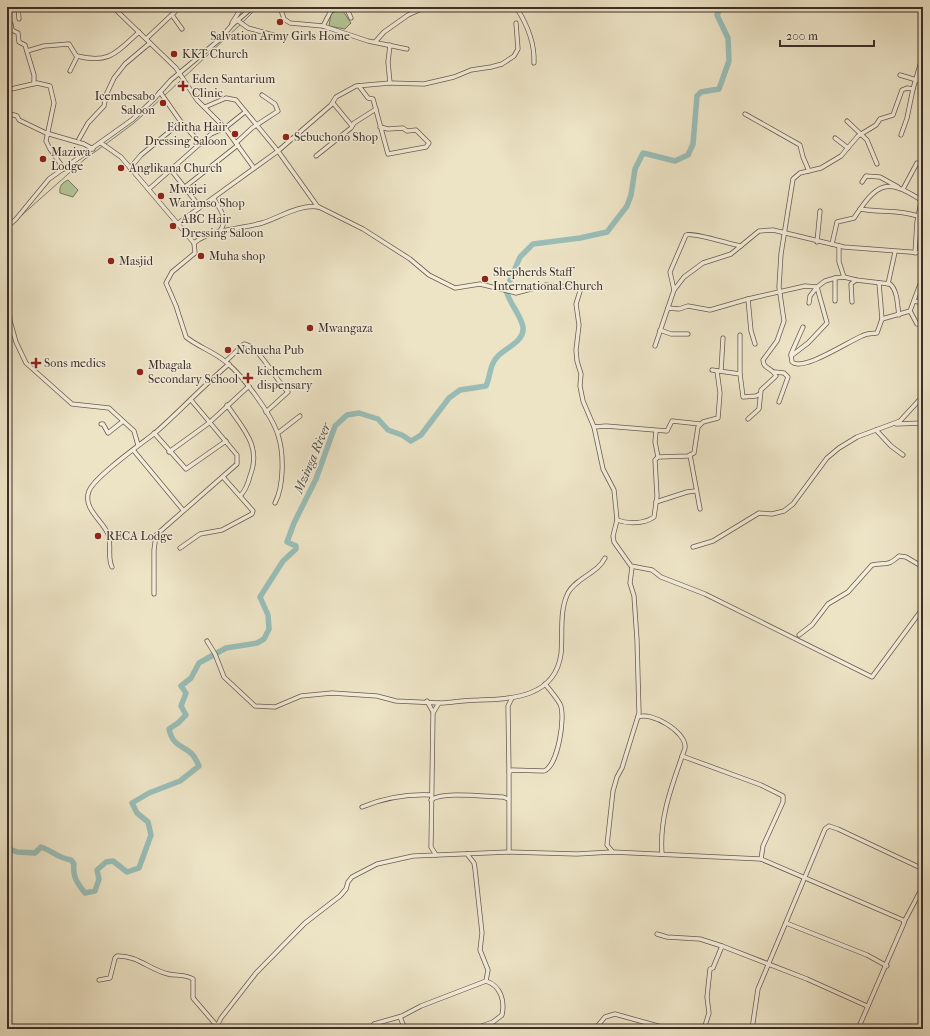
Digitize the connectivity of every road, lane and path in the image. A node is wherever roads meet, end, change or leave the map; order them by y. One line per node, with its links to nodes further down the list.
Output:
1 (18, 7): 13 (street)
2 (116, 7): 20 (street)
3 (180, 7): 11 (street)
4 (242, 7): 17 (street)
5 (253, 7): 14 (street)
6 (280, 7): 18 (street)
7 (333, 7): 18 (street)
8 (346, 7): 12 (street)
9 (426, 7): 23 (street)
10 (516, 7): 30 (street)
11 (172, 15): 19 (street); 22 (street)
12 (351, 18)
13 (19, 19)
14 (237, 20): 17 (street); 21 (street)
15 (7, 22): 27 (street)
16 (516, 23): 36 (street)
17 (232, 25): 32 (street)
18 (323, 26): 23 (street)
19 (182, 29)
20 (139, 32): 22 (street); 28 (street)
21 (280, 37)
22 (146, 39): 24 (street)
23 (376, 42): 25 (street)
24 (150, 43): 32 (street); 59 (street)
25 (390, 45): 26 (street); 36 (street)
26 (407, 49)
27 (27, 51): 28 (street); 37 (street)
28 (77, 56): 31 (street)
29 (923, 62): 34 (street)
30 (534, 63)
31 (70, 71)
32 (180, 72): 41 (street); 44 (street)
33 (900, 76): 34 (street)
34 (916, 80): 35 (street); 39 (street)
35 (923, 82)
36 (390, 83): 38 (street)
37 (34, 84): 40 (street); 55 (street)
38 (359, 86): 43 (street); 45 (street)
39 (913, 89): 56 (street); 57 (street)
40 (7, 90)
41 (160, 92): 50 (street); 60 (street)
42 (262, 95): 51 (street)
43 (333, 103): 52 (street); 65 (street)
44 (205, 108): 46 (street); 54 (street)
45 (376, 109): 52 (street); 53 (street)
46 (245, 112): 51 (street); 54 (street)
47 (7, 113): 55 (street)
48 (745, 114): 73 (street)
49 (847, 121): 56 (street)
50 (181, 122): 62 (street); 69 (street)
51 (257, 126): 61 (street); 65 (street)
52 (352, 126): 66 (street)
53 (380, 127): 53 (street)
54 (225, 128): 61 (street); 62 (street)
55 (46, 133): 64 (street); 71 (street)
56 (861, 133): 63 (street); 68 (street)
57 (901, 134)
58 (835, 138): 63 (street)
59 (79, 139)
60 (102, 143): 64 (street); 69 (street)
61 (237, 143): 70 (street); 75 (street)
62 (201, 144): 72 (street)
63 (848, 148): 73 (street)
64 (93, 149): 71 (street)
65 (278, 151): 70 (street); 82 (street)
66 (316, 156)
67 (917, 163): 77 (street)
68 (877, 164)
69 (130, 168): 76 (street)
70 (254, 168): 79 (street)
71 (64, 169): 87 (street)
72 (171, 170): 75 (street); 76 (street)
73 (809, 171): 89 (street)
74 (862, 182): 77 (street)
75 (185, 187): 81 (street)
76 (150, 189): 86 (street)
77 (902, 189): 80 (street); 83 (street)
78 (923, 192): 80 (street)
79 (214, 199): 81 (street); 88 (street)
80 (921, 200): 85 (street)
81 (200, 207): 86 (street)
82 (319, 207): 88 (street); 147 (street)
83 (860, 209): 85 (street); 92 (street)
84 (820, 211): 90 (street)
85 (918, 216): 96 (street)
86 (177, 224): 91 (street)
87 (7, 227)
88 (219, 232): 91 (street)
89 (785, 234): 90 (street); 93 (street); 107 (street)
90 (817, 242): 92 (street)
91 (194, 243): 127 (street)
92 (832, 244): 94 (street)
93 (741, 246): 106 (street); 106 (street)
94 (839, 246): 95 (street); 99 (street)
95 (895, 252): 96 (street); 104 (street)
96 (915, 253): 97 (street)
97 (923, 253)
98 (923, 276): 109 (street)
99 (844, 277): 101 (street); 102 (street)
100 (7, 278): 141 (street)
101 (835, 278): 105 (street); 110 (street)
102 (856, 280): 103 (street); 111 (street)
103 (879, 283): 104 (street); 117 (street)
104 (888, 284): 116 (street)
105 (817, 287): 107 (street); 112 (street); 126 (street)
106 (674, 290): 114 (street)
107 (780, 293): 108 (street); 130 (street)
108 (748, 299): 114 (street); 124 (street)
109 (914, 301): 113 (street); 115 (street)
110 (835, 302)
111 (852, 302)
112 (809, 303)
113 (923, 303)
114 (668, 308): 120 (street)
115 (910, 311): 116 (street); 118 (street)
116 (899, 314): 117 (street)
117 (882, 320): 126 (street)
118 (923, 326)
119 (803, 327): 126 (street)
120 (660, 330): 121 (street); 125 (street)
121 (688, 334)
122 (740, 335): 131 (street)
123 (723, 338): 129 (street)
124 (755, 344)
125 (655, 346)
126 (791, 356)
127 (227, 363): 132 (street); 135 (street); 138 (street)
128 (712, 370): 129 (street)
129 (719, 371): 131 (street); 145 (street)
130 (774, 372): 133 (street); 136 (street)
131 (740, 374): 133 (street)
132 (249, 386): 137 (street); 138 (street)
133 (760, 394): 140 (street)
134 (923, 396): 146 (street)
135 (190, 400): 142 (street); 150 (street)
136 (779, 402)
137 (227, 405): 142 (street); 161 (street)
138 (266, 412): 151 (street)
139 (300, 416): 151 (street)
140 (748, 420)
141 (122, 422): 144 (street); 153 (street)
142 (209, 423): 152 (street); 155 (street)
143 (923, 423): 146 (street)
144 (101, 424)
145 (700, 424): 149 (street); 157 (street)
146 (887, 426): 148 (street)
147 (594, 427): 149 (street); 166 (street)
148 (876, 430): 156 (street); 167 (street)
149 (656, 431): 158 (street)
150 (154, 433): 153 (street); 155 (street)
151 (278, 433): 163 (street)
152 (226, 441): 155 (street); 159 (street)
153 (138, 445): 154 (street)
154 (134, 451): 165 (street); 171 (street)
155 (169, 452)
156 (903, 455)
157 (690, 456): 158 (street); 160 (street)
158 (658, 457): 162 (street)
159 (223, 477): 161 (street); 165 (street)
160 (696, 491): 162 (street); 164 (street)
161 (240, 496): 168 (street)
162 (656, 502): 166 (street)
163 (276, 503)
164 (700, 509)
165 (183, 510): 173 (street)
166 (617, 520): 170 (street)
167 (693, 547)
168 (180, 548)
169 (605, 558): 177 (street)
170 (632, 566): 174 (street); 182 (street)
171 (112, 567)
172 (923, 567): 175 (street)
173 (154, 594)
174 (923, 608)
175 (799, 635)
176 (207, 641): 179 (street)
177 (545, 684): 178 (street); 184 (street)
178 (512, 698): 180 (street); 184 (street)
179 (427, 701): 180 (street); 181 (street)
180 (439, 703): 181 (street)
181 (433, 714): 185 (street)
182 (638, 717): 183 (street); 192 (street)
183 (682, 756): 194 (street); 197 (street)
184 (509, 772): 187 (street)
185 (431, 794): 186 (street); 188 (street); 189 (street)
186 (436, 796): 187 (street); 188 (street)
187 (508, 799): 191 (street)
188 (431, 800): 190 (street)
189 (362, 807)
190 (431, 847): 195 (street); 196 (street)
191 (509, 852): 192 (street); 193 (street)
192 (612, 852): 194 (street)
193 (467, 854): 196 (street); 208 (street)
194 (662, 854): 197 (street)
195 (427, 855): 196 (street); 211 (street)
196 (436, 855)
197 (761, 859): 199 (street)
198 (923, 869): 199 (street)
199 (804, 878): 201 (street); 202 (street)
200 (923, 886): 202 (street)
201 (786, 923): 205 (street); 206 (street)
202 (904, 923): 206 (street)
203 (657, 934): 204 (street)
204 (722, 946): 205 (street); 218 (street)
205 (769, 965): 209 (street); 219 (street)
206 (886, 966): 209 (street)
207 (100, 980): 211 (street)
208 (486, 980): 210 (street); 215 (street)
209 (867, 1006): 212 (street)
210 (400, 1017): 213 (street); 214 (street)
211 (218, 1028)
212 (859, 1028)
213 (370, 1029)
214 (405, 1029)
215 (473, 1029)
216 (595, 1029): 217 (street)
217 (669, 1029)
218 (704, 1029)
219 (752, 1029)

